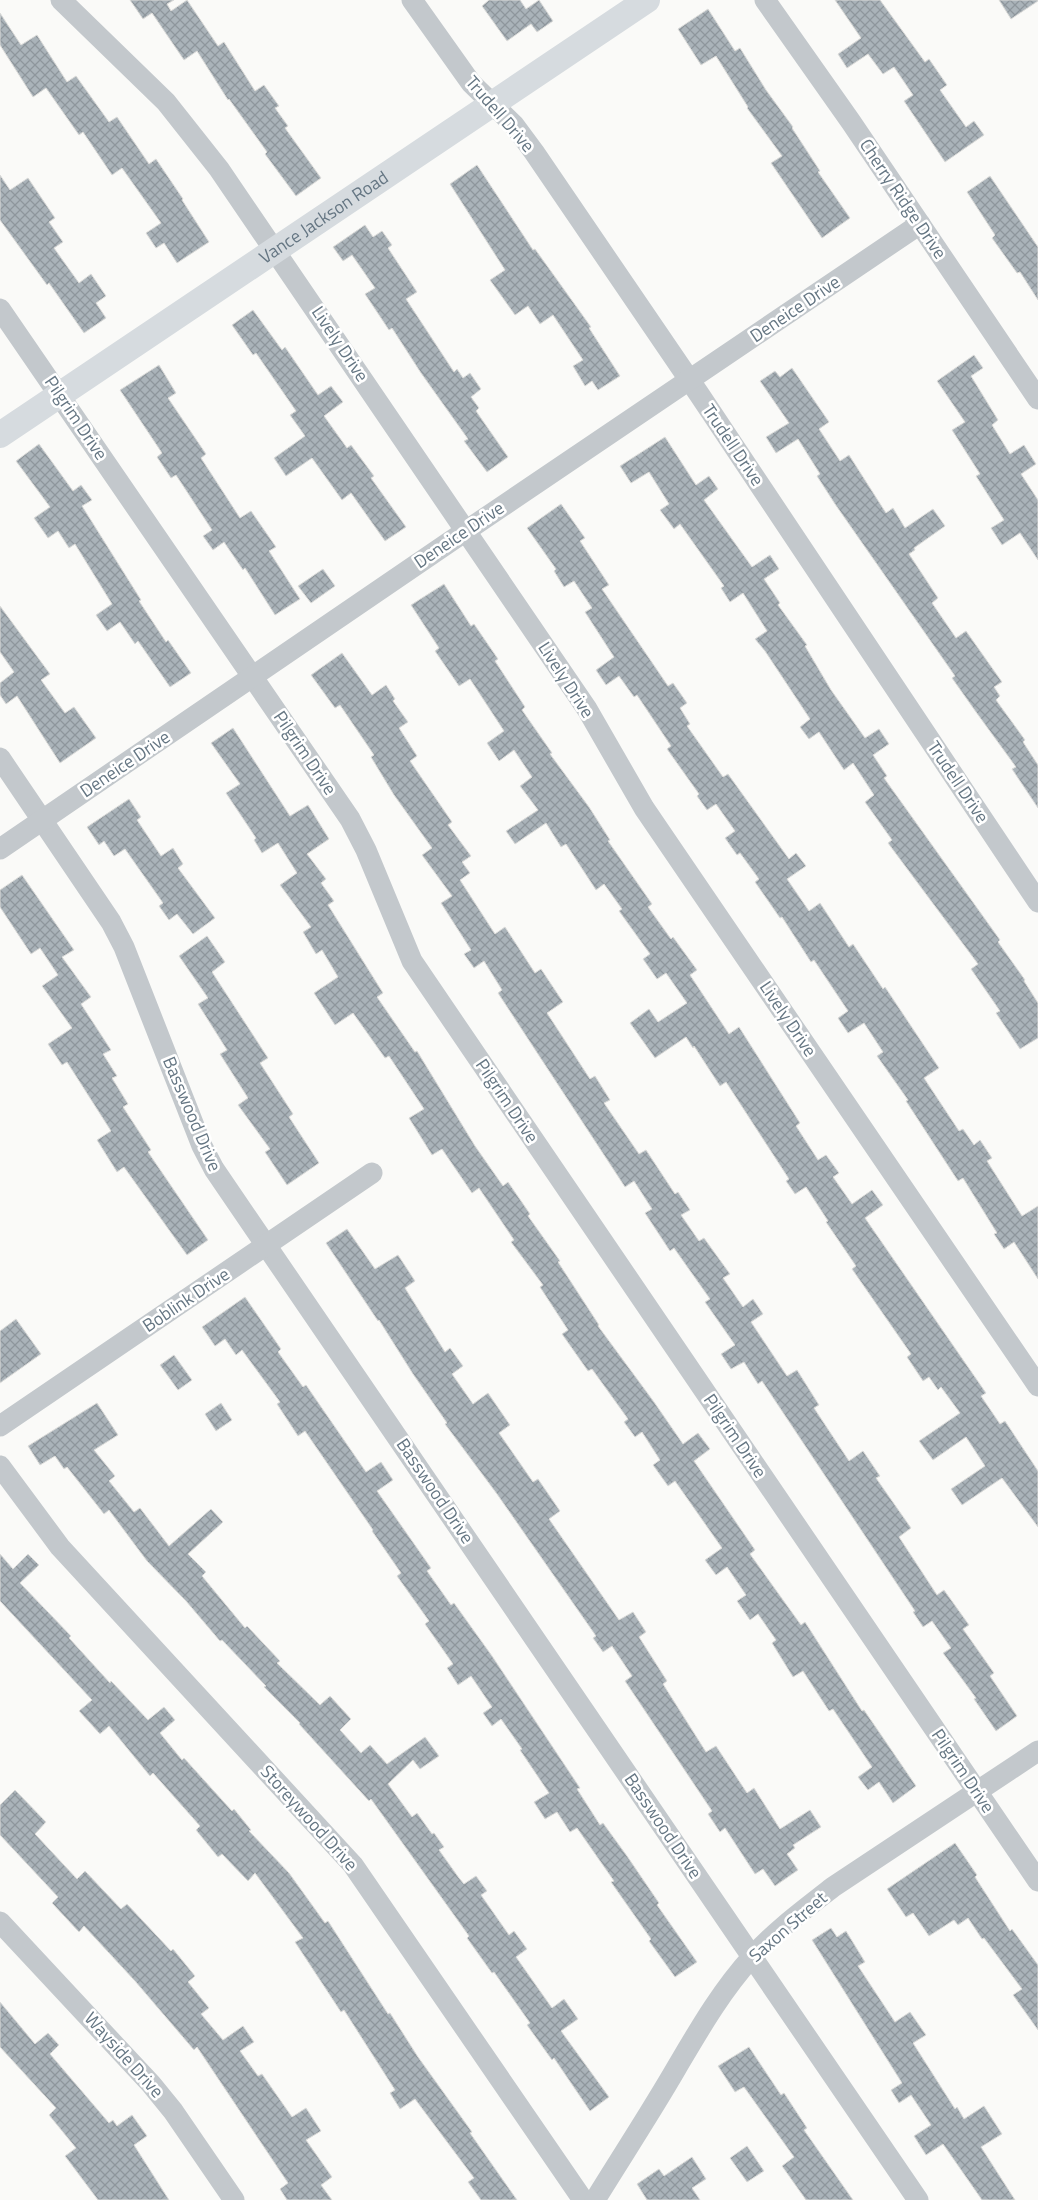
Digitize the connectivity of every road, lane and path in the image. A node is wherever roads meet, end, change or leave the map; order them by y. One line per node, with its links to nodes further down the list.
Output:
1 (61, 0): 7 (street, Lively Drive)
2 (412, 0): 5 (street, Trudell Drive)
3 (648, 0): 5 (main road, Vance Jackson Road)
4 (765, 0): 6 (street, Cherry Ridge Drive)
5 (492, 104): 7 (main road, Vance Jackson Road); 9 (street, Trudell Drive)
6 (920, 224): 9 (street, Deneice Drive); 11 (street, Cherry Ridge Drive)
7 (276, 250): 10 (main road, Vance Jackson Road); 13 (street, Lively Drive)
8 (0, 309): 10 (street, Pilgrim Drive)
9 (690, 379): 13 (street, Deneice Drive); 18 (street, Trudell Drive)
10 (60, 394): 12 (main road, Vance Jackson Road); 14 (street, Pilgrim Drive)
11 (1038, 400)
12 (0, 435)
13 (466, 530): 14 (street, Deneice Drive); 21 (street, Lively Drive)
14 (253, 676): 16 (street, Deneice Drive); 25 (street, Pilgrim Drive)
15 (0, 758): 16 (street, Basswood Drive)
16 (42, 820): 17 (street, Deneice Drive); 20 (street, Basswood Drive)
17 (0, 849)
18 (1038, 902)
19 (372, 1173): 20 (street, Boblink Drive)
20 (267, 1245): 22 (street, Boblink Drive); 28 (street, Basswood Drive)
21 (1038, 1386)
22 (0, 1426)
23 (0, 1466): 30 (street, Storeywood Drive)
24 (1038, 1751): 25 (street, Saxon Street)
25 (977, 1792): 26 (street, Pilgrim Drive); 28 (street, Saxon Street)
26 (1038, 1881)
27 (0, 1922): 29 (street, Wayside Drive)
28 (752, 1956): 31 (street, Saxon Street); 32 (street, Basswood Drive)
29 (234, 2200)
30 (582, 2200)
31 (595, 2200)
32 (918, 2200)

